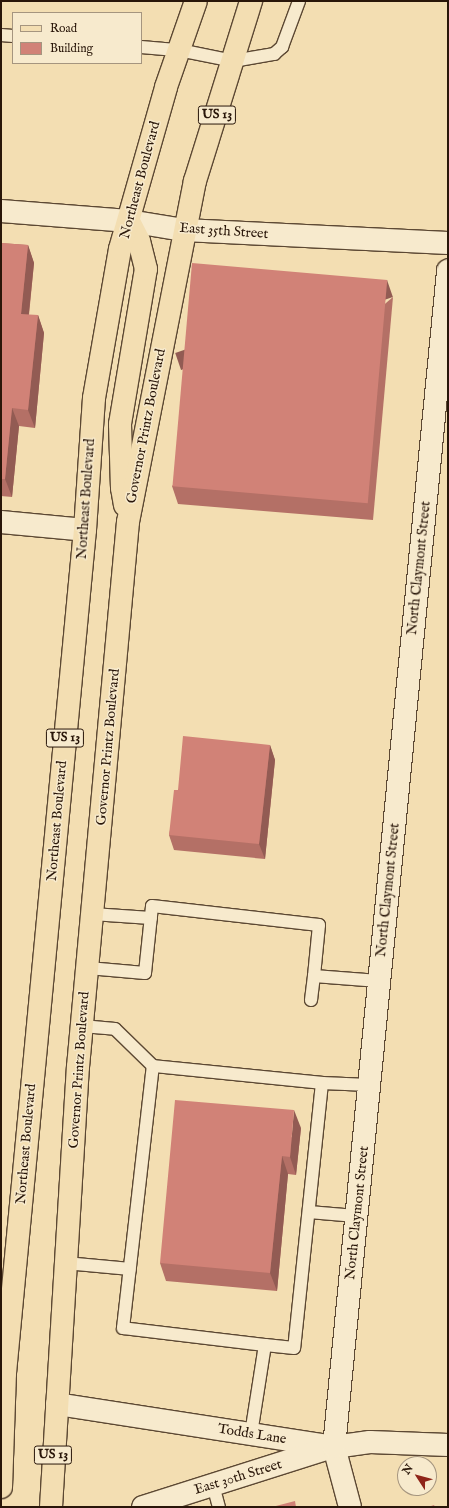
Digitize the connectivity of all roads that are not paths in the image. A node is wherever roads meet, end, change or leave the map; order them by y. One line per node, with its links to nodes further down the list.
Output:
1 (196, 1): 7 (main road, Northeast Boulevard / US 13)
2 (251, 1): 8 (main road, Governor Printz Boulevard / US 13)
3 (299, 1): 8 (lane)
4 (1, 35): 5 (lane)
5 (12, 36)
6 (142, 47): 7 (lane)
7 (179, 50): 8 (lane); 10 (main road, Northeast Boulevard / US 13)
8 (233, 61): 11 (main road, Governor Printz Boulevard / US 13)
9 (1, 211): 10 (street, East 35th Street)
10 (129, 221): 11 (street, East 35th Street); 15 (main road); 16 (main road, Northeast Boulevard / US 13)
11 (184, 230): 12 (street, East 35th Street); 15 (main road, Governor Printz Boulevard / US 13)
12 (448, 243)
13 (448, 271): 21 (street, North Claymont Street)
14 (1, 522): 16 (street)
15 (128, 522): 17 (main road, Governor Printz Boulevard / US 13)
16 (84, 530): 37 (main road, Northeast Boulevard / US 13)
17 (92, 914): 18 (lane); 19 (main road, Governor Printz Boulevard / US 13)
18 (151, 918): 19 (lane); 20 (lane)
19 (88, 968): 23 (main road, Governor Printz Boulevard / US 13)
20 (314, 976): 21 (lane); 22 (lane)
21 (379, 981): 26 (street, North Claymont Street)
22 (311, 1000)
23 (82, 1026): 24 (lane); 29 (main road, Governor Printz Boulevard / US 13)
24 (153, 1066): 25 (lane); 30 (lane)
25 (322, 1083): 26 (lane); 27 (lane)
26 (369, 1085): 28 (street, North Claymont Street)
27 (309, 1212): 28 (lane); 31 (lane)
28 (356, 1216): 35 (street, North Claymont Street)
29 (66, 1262): 30 (lane); 32 (main road, Governor Printz Boulevard / US 13)
30 (130, 1269): 31 (lane)
31 (265, 1345): 33 (lane)
32 (57, 1404): 33 (street, Todds Lane); 38 (main road, Governor Printz Boulevard / US 13)
33 (250, 1434): 35 (street, Todds Lane)
34 (448, 1445): 35 (street, Todds Lane)
35 (334, 1447): 36 (street, East 30th Street); 41 (street, North Claymont Street)
36 (213, 1485): 39 (street, East 30th Street); 40 (lane)
37 (1, 1486)
38 (51, 1507)
39 (143, 1507)
40 (218, 1507)
41 (350, 1507)

